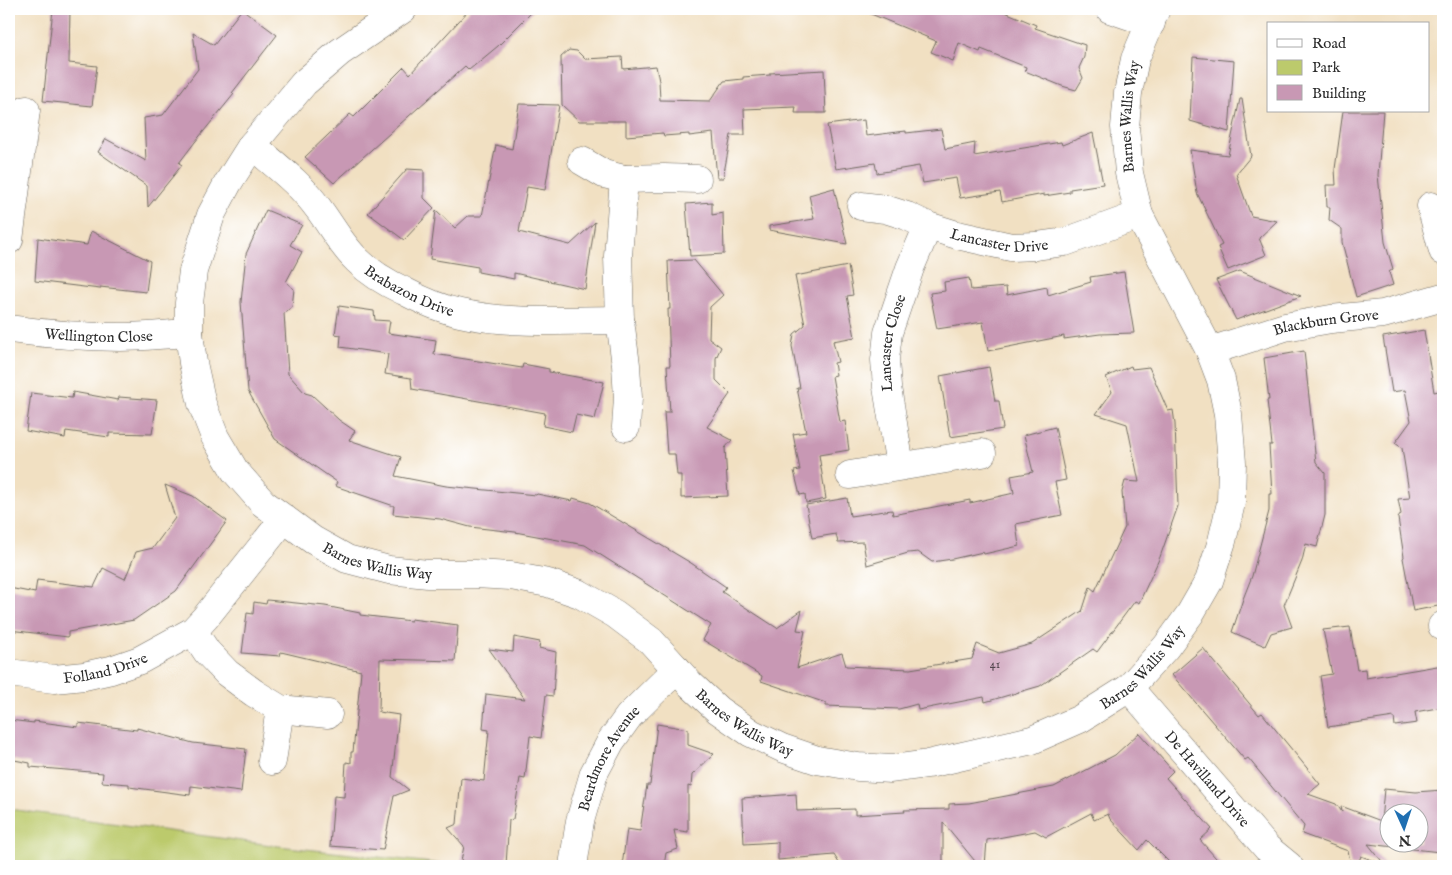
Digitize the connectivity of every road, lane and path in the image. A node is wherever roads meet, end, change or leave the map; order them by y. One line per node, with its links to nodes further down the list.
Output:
1 (403, 9): 5 (street, Barnes Wallis Way)
2 (1110, 9): 3 (street)
3 (1154, 16): 11 (street, Barnes Wallis Way)
4 (26, 110): 13 (street)
5 (252, 145): 16 (street, Brabazon Drive); 18 (street, Barnes Wallis Way)
6 (582, 162): 7 (street)
7 (624, 179): 8 (street); 16 (street)
8 (697, 179)
9 (861, 206): 12 (street, Lancaster Drive)
10 (1431, 206): 14 (street)
11 (1139, 215): 12 (street, Lancaster Drive); 19 (street, Barnes Wallis Way)
12 (928, 226): 22 (street, Lancaster Close)
13 (9, 240)
14 (1443, 251)
15 (1443, 297): 19 (street, Blackburn Grove)
16 (620, 320): 20 (street)
17 (9, 329): 18 (street, Wellington Close)
18 (189, 333): 24 (street, Barnes Wallis Way)
19 (1210, 351): 28 (street, Barnes Wallis Way)
20 (626, 427)
21 (982, 453): 22 (street)
22 (900, 466): 23 (street)
23 (850, 475)
24 (284, 519): 25 (street, Folland Drive); 26 (street, Barnes Wallis Way)
25 (193, 631): 27 (street, Folland Drive); 29 (street)
26 (677, 669): 28 (street, Barnes Wallis Way); 32 (street, Beardmore Avenue)
27 (9, 673)
28 (1129, 688): 33 (street, De Havilland Drive)
29 (280, 708): 30 (street); 31 (street)
30 (328, 714)
31 (272, 761)
32 (573, 866)
33 (1288, 866)

